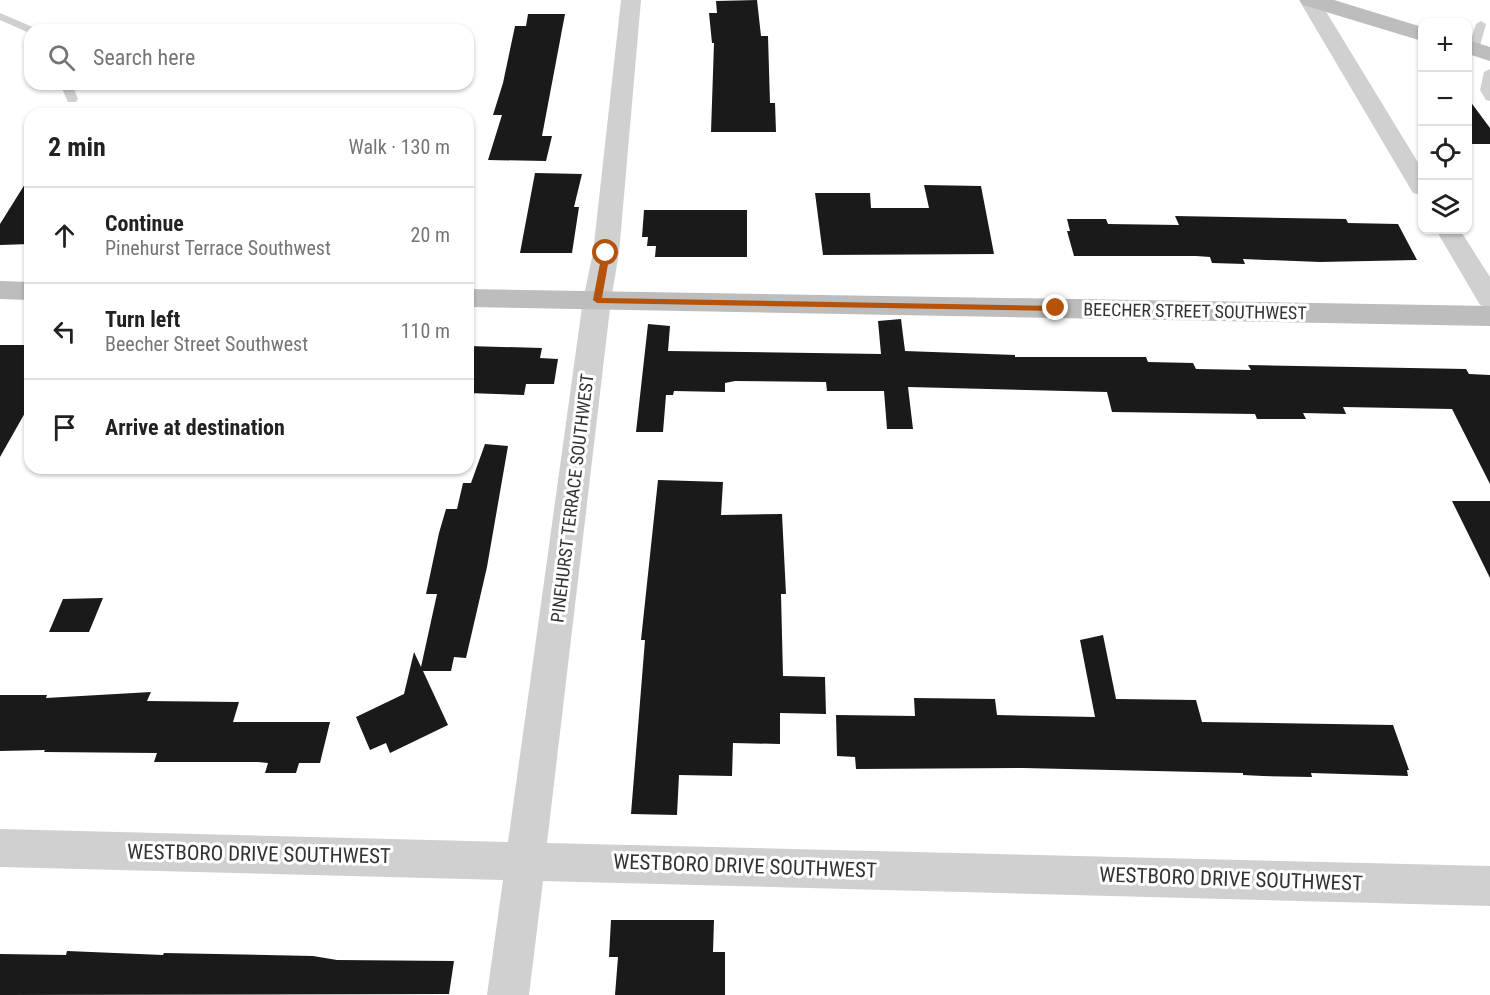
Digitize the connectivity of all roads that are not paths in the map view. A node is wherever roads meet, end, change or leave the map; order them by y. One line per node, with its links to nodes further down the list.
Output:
1 (631, 0): 18 (street, PINEHURST TERRACE SOUTHWEST)
2 (1310, 0): 6 (street); 12 (street)
3 (0, 16): 5 (lane)
4 (1481, 24): 7 (lane)
5 (24, 27)
6 (1418, 33)
7 (1477, 50)
8 (1490, 72): 10 (lane)
9 (68, 90): 11 (lane)
10 (1490, 97)
11 (72, 99)
12 (1418, 181)
13 (1450, 234): 17 (street)
14 (0, 290): 15 (street)
15 (24, 291)
16 (474, 298): 18 (street, BEECHER STREET SOUTHWEST)
17 (1490, 299)
18 (597, 300): 19 (street, BEECHER STREET SOUTHWEST); 21 (street, PINEHURST TERRACE SOUTHWEST)
19 (1490, 316)
20 (0, 848): 21 (street, WESTBORO DRIVE SOUTHWEST)
21 (526, 860): 22 (street, WESTBORO DRIVE SOUTHWEST); 23 (street, PINEHURST TERRACE SOUTHWEST)
22 (1490, 886)
23 (508, 995)

